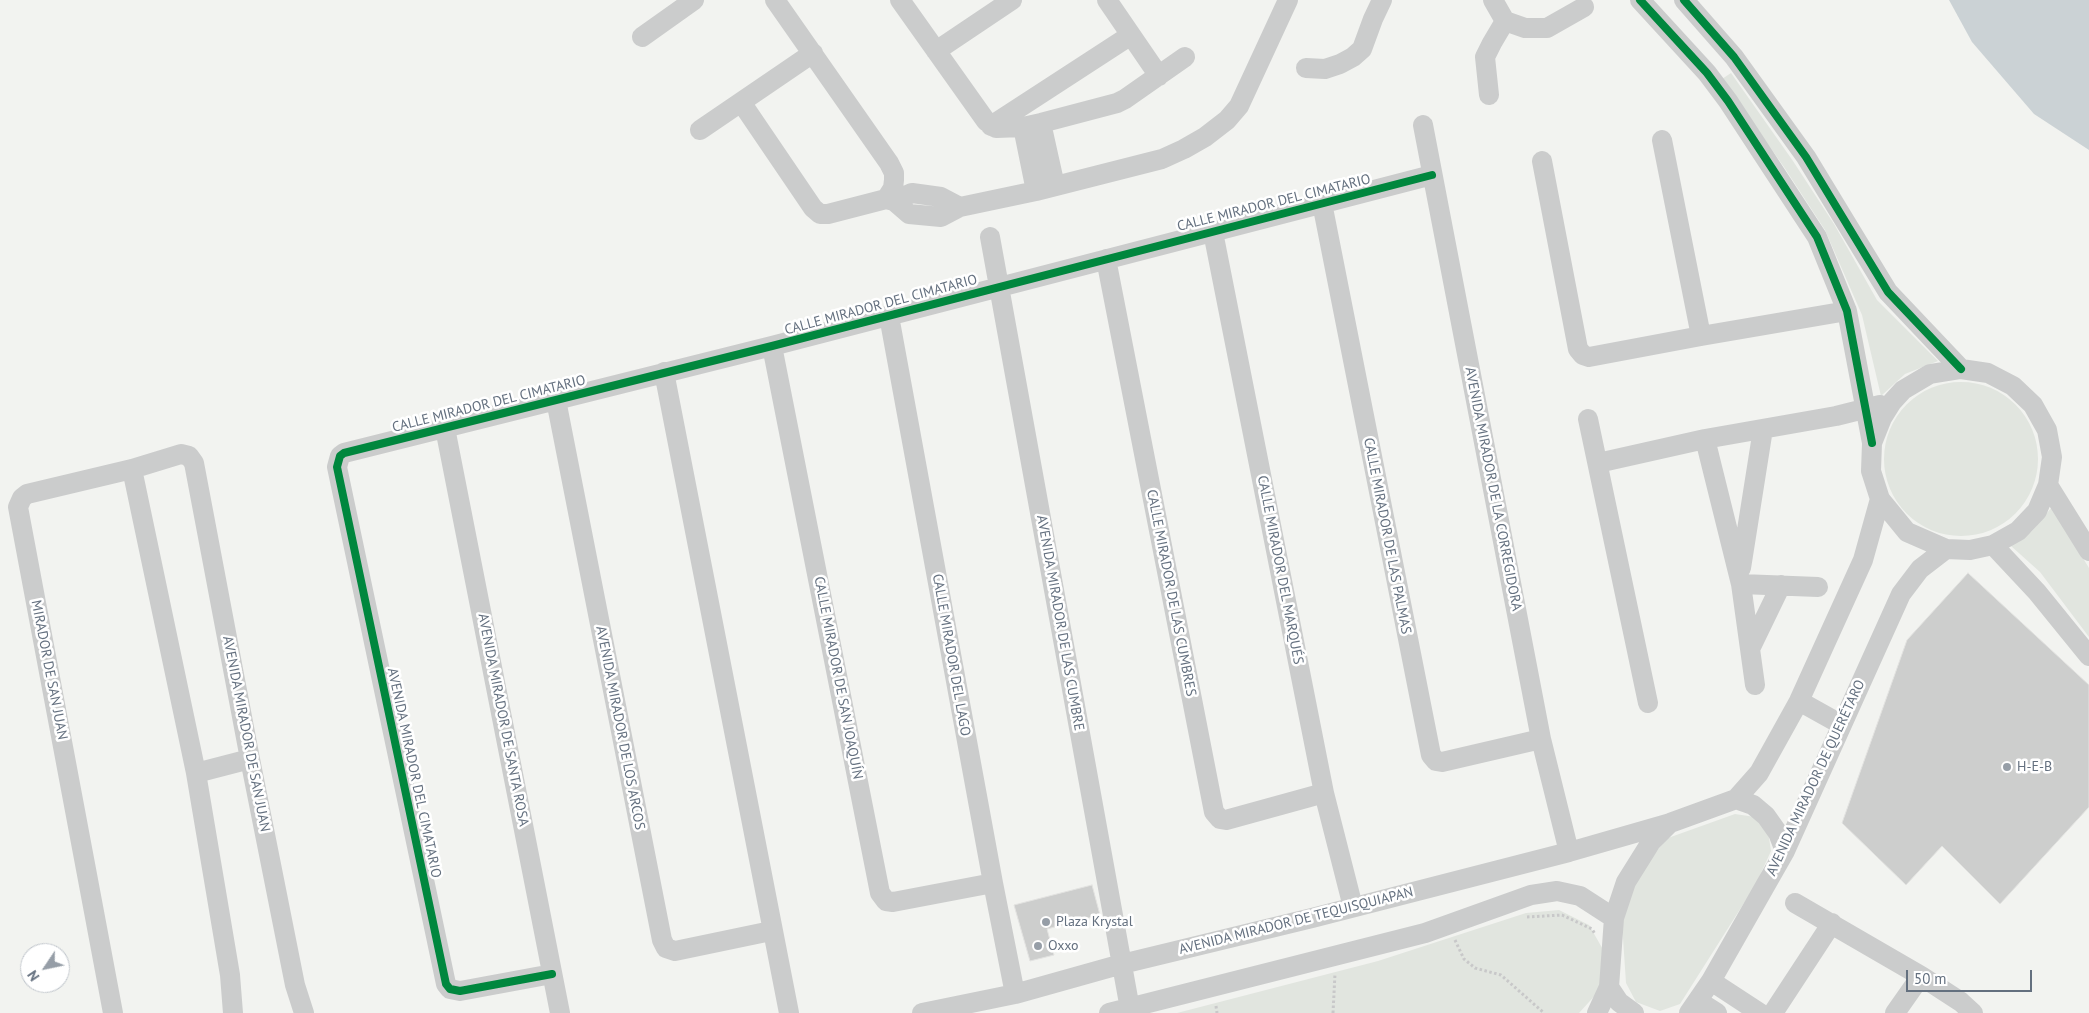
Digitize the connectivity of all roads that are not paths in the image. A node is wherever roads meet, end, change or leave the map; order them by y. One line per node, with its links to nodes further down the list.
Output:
1 (694, 0): 14 (street)
2 (775, 0): 16 (street)
3 (900, 0): 15 (street)
4 (1012, 0): 15 (street)
5 (1107, 0): 13 (street)
6 (1288, 0): 31 (street)
7 (1382, 0): 19 (street)
8 (1493, 0): 12 (street)
9 (1640, 0): 20 (street)
10 (1684, 0): 18 (street)
11 (1584, 7): 12 (street)
12 (1505, 21): 22 (street)
13 (1131, 35): 21 (street); 26 (street)
14 (642, 36)
15 (936, 51): 26 (street)
16 (812, 53): 23 (street); 33 (street)
17 (1185, 57): 21 (street)
18 (1734, 57): 20 (street); 43 (street)
19 (1306, 68)
20 (1707, 73): 39 (street)
21 (1159, 76): 24 (street)
22 (1489, 95)
23 (741, 102): 27 (street); 33 (street)
24 (1032, 125): 26 (street); 31 (street); 32 (street)
25 (1423, 125): 30 (street, AVENIDA MIRADOR DE LA CORREGIDORA)
26 (991, 126)
27 (700, 130)
28 (1662, 140): 41 (street)
29 (1542, 161): 41 (street)
30 (1432, 175): 34 (street, CALLE MIRADOR DEL CIMATARIO); 71 (street, AVENIDA MIRADOR DE LA CORREGIDORA)
31 (1055, 186): 32 (street)
32 (1036, 191): 33 (street)
33 (890, 200)
34 (1322, 204): 35 (street, CALLE MIRADOR DEL CIMATARIO); 71 (street, CALLE MIRADOR DE LAS PALMAS)
35 (1213, 232): 37 (street, CALLE MIRADOR DEL CIMATARIO); 74 (street, CALLE MIRADOR DEL MARQUÉS)
36 (990, 237): 38 (street, AVENIDA MIRADOR DE LAS CUMBRE)
37 (1106, 259): 38 (street, CALLE MIRADOR DEL CIMATARIO); 74 (street, CALLE MIRADOR DE LAS CUMBRES)
38 (999, 287): 40 (street, CALLE MIRADOR DEL CIMATARIO); 85 (street, AVENIDA MIRADOR DE LAS CUMBRE)
39 (1847, 312): 41 (street); 47 (street)
40 (889, 316): 42 (street, CALLE MIRADOR DEL CIMATARIO); 79 (street, CALLE MIRADOR DEL LAGO)
41 (1701, 336)
42 (772, 346): 44 (street, CALLE MIRADOR DEL CIMATARIO); 79 (street, CALLE MIRADOR DE SAN JOAQUÍN)
43 (1961, 369): 46 (street); 57 (street)
44 (664, 372): 45 (street, CALLE MIRADOR DEL CIMATARIO); 84 (street)
45 (556, 400): 49 (street, CALLE MIRADOR DEL CIMATARIO); 84 (street, AVENIDA MIRADOR DE LOS ARCOS)
46 (1892, 402): 47 (street); 52 (street)
47 (1866, 408): 50 (street); 52 (street)
48 (1588, 419): 55 (street)
49 (445, 428): 54 (street, CALLE MIRADOR DEL CIMATARIO); 86 (street, AVENIDA MIRADOR DE SANTA ROSA)
50 (1763, 429): 51 (street); 62 (street)
51 (1705, 439): 55 (street); 62 (street)
52 (1872, 443): 58 (street)
53 (189, 456): 56 (street, MIRADOR DE SAN JUAN); 72 (street, AVENIDA MIRADOR DE SAN JUAN)
54 (338, 459): 86 (street, AVENIDA MIRADOR DEL CIMATARIO)
55 (1598, 463): 69 (street)
56 (132, 469): 73 (street); 93 (street, MIRADOR DE SAN JUAN)
57 (2048, 485): 59 (street); 61 (street)
58 (1880, 499): 60 (street); 68 (street)
59 (1993, 545): 60 (street); 66 (street)
60 (1946, 549): 70 (street, AVENIDA MIRADOR DE QUERÉTARO)
61 (2089, 551)
62 (1740, 580): 63 (street); 65 (street)
63 (1781, 585): 64 (street); 65 (street)
64 (1818, 586)
65 (1751, 647): 67 (street)
66 (2089, 656)
67 (1755, 685)
68 (1798, 701): 70 (street); 75 (street)
69 (1648, 703)
70 (1842, 725): 77 (street, AVENIDA MIRADOR DE QUERÉTARO)
71 (1541, 739): 78 (street, AVENIDA MIRADOR DE LA CORREGIDORA)
72 (250, 759): 73 (street); 95 (street, AVENIDA MIRADOR DE SAN JUAN)
73 (196, 773): 94 (street)
74 (1324, 793): 81 (street, CALLE MIRADOR DEL MARQUÉS)
75 (1736, 799): 76 (street); 77 (street)
76 (1670, 823): 78 (street, AVENIDA MIRADOR DE TEQUISQUIAPAN); 82 (street)
77 (1785, 851): 88 (street, AVENIDA MIRADOR DE QUERÉTARO)
78 (1569, 852): 81 (street, AVENIDA MIRADOR DE TEQUISQUIAPAN)
79 (993, 883): 90 (street, CALLE MIRADOR DEL LAGO)
80 (1794, 903): 83 (street)
81 (1353, 907): 85 (street, AVENIDA MIRADOR DE TEQUISQUIAPAN)
82 (1614, 918): 89 (street); 92 (street)
83 (1832, 923): 87 (street); 104 (street)
84 (772, 930): 97 (street)
85 (1122, 964): 90 (street, AVENIDA MIRADOR DE TEQUISQUIAPAN); 92 (street, AVENIDA MIRADOR DE LAS CUMBRE)
86 (552, 974): 96 (street, AVENIDA MIRADOR DE SANTA ROSA)
87 (1921, 976): 105 (street); 106 (street)
88 (1710, 981): 91 (street, AVENIDA MIRADOR DE QUERÉTARO); 103 (street)
89 (1609, 986): 100 (street); 101 (street)
90 (1016, 994): 98 (street, AVENIDA MIRADOR DE TEQUISQUIAPAN)
91 (1693, 1007): 102 (street)
92 (1127, 1011): 99 (street)
93 (114, 1013)
94 (233, 1013)
95 (304, 1013)
96 (560, 1013)
97 (789, 1013)
98 (922, 1013)
99 (1110, 1013)
100 (1597, 1013)
101 (1634, 1013)
102 (1717, 1013)
103 (1760, 1013)
104 (1773, 1013)
105 (1895, 1013)
106 (1973, 1013)

